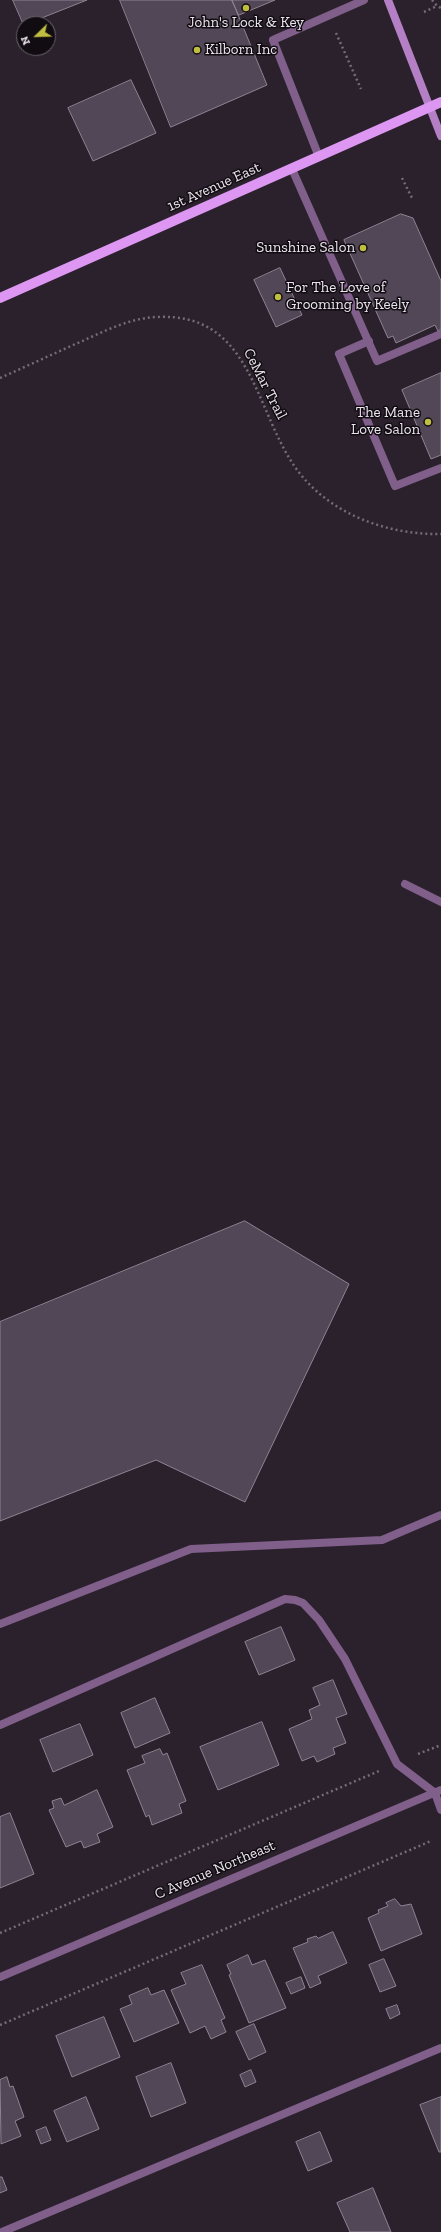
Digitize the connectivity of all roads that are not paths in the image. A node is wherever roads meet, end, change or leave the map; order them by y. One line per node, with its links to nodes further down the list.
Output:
1 (364, 0): 6 (street)
2 (388, 0): 4 (main road)
3 (441, 102): 4 (main road, 1st Avenue East)
4 (430, 107): 5 (main road); 6 (main road, 1st Avenue East)
5 (441, 136)
6 (319, 157): 7 (main road, 1st Avenue East)
7 (292, 169): 8 (main road, 1st Avenue East); 10 (street)
8 (0, 298)
9 (441, 334): 10 (street)
10 (369, 341): 11 (street)
11 (441, 468)
12 (405, 884): 13 (street)
13 (441, 902)
14 (441, 1515): 15 (street)
15 (0, 1624)
16 (0, 1725): 17 (street)
17 (438, 1791): 18 (street); 19 (street, C Avenue Northeast)
18 (441, 1810)
19 (0, 1977)
20 (441, 2048): 21 (street)
21 (2, 2232)

